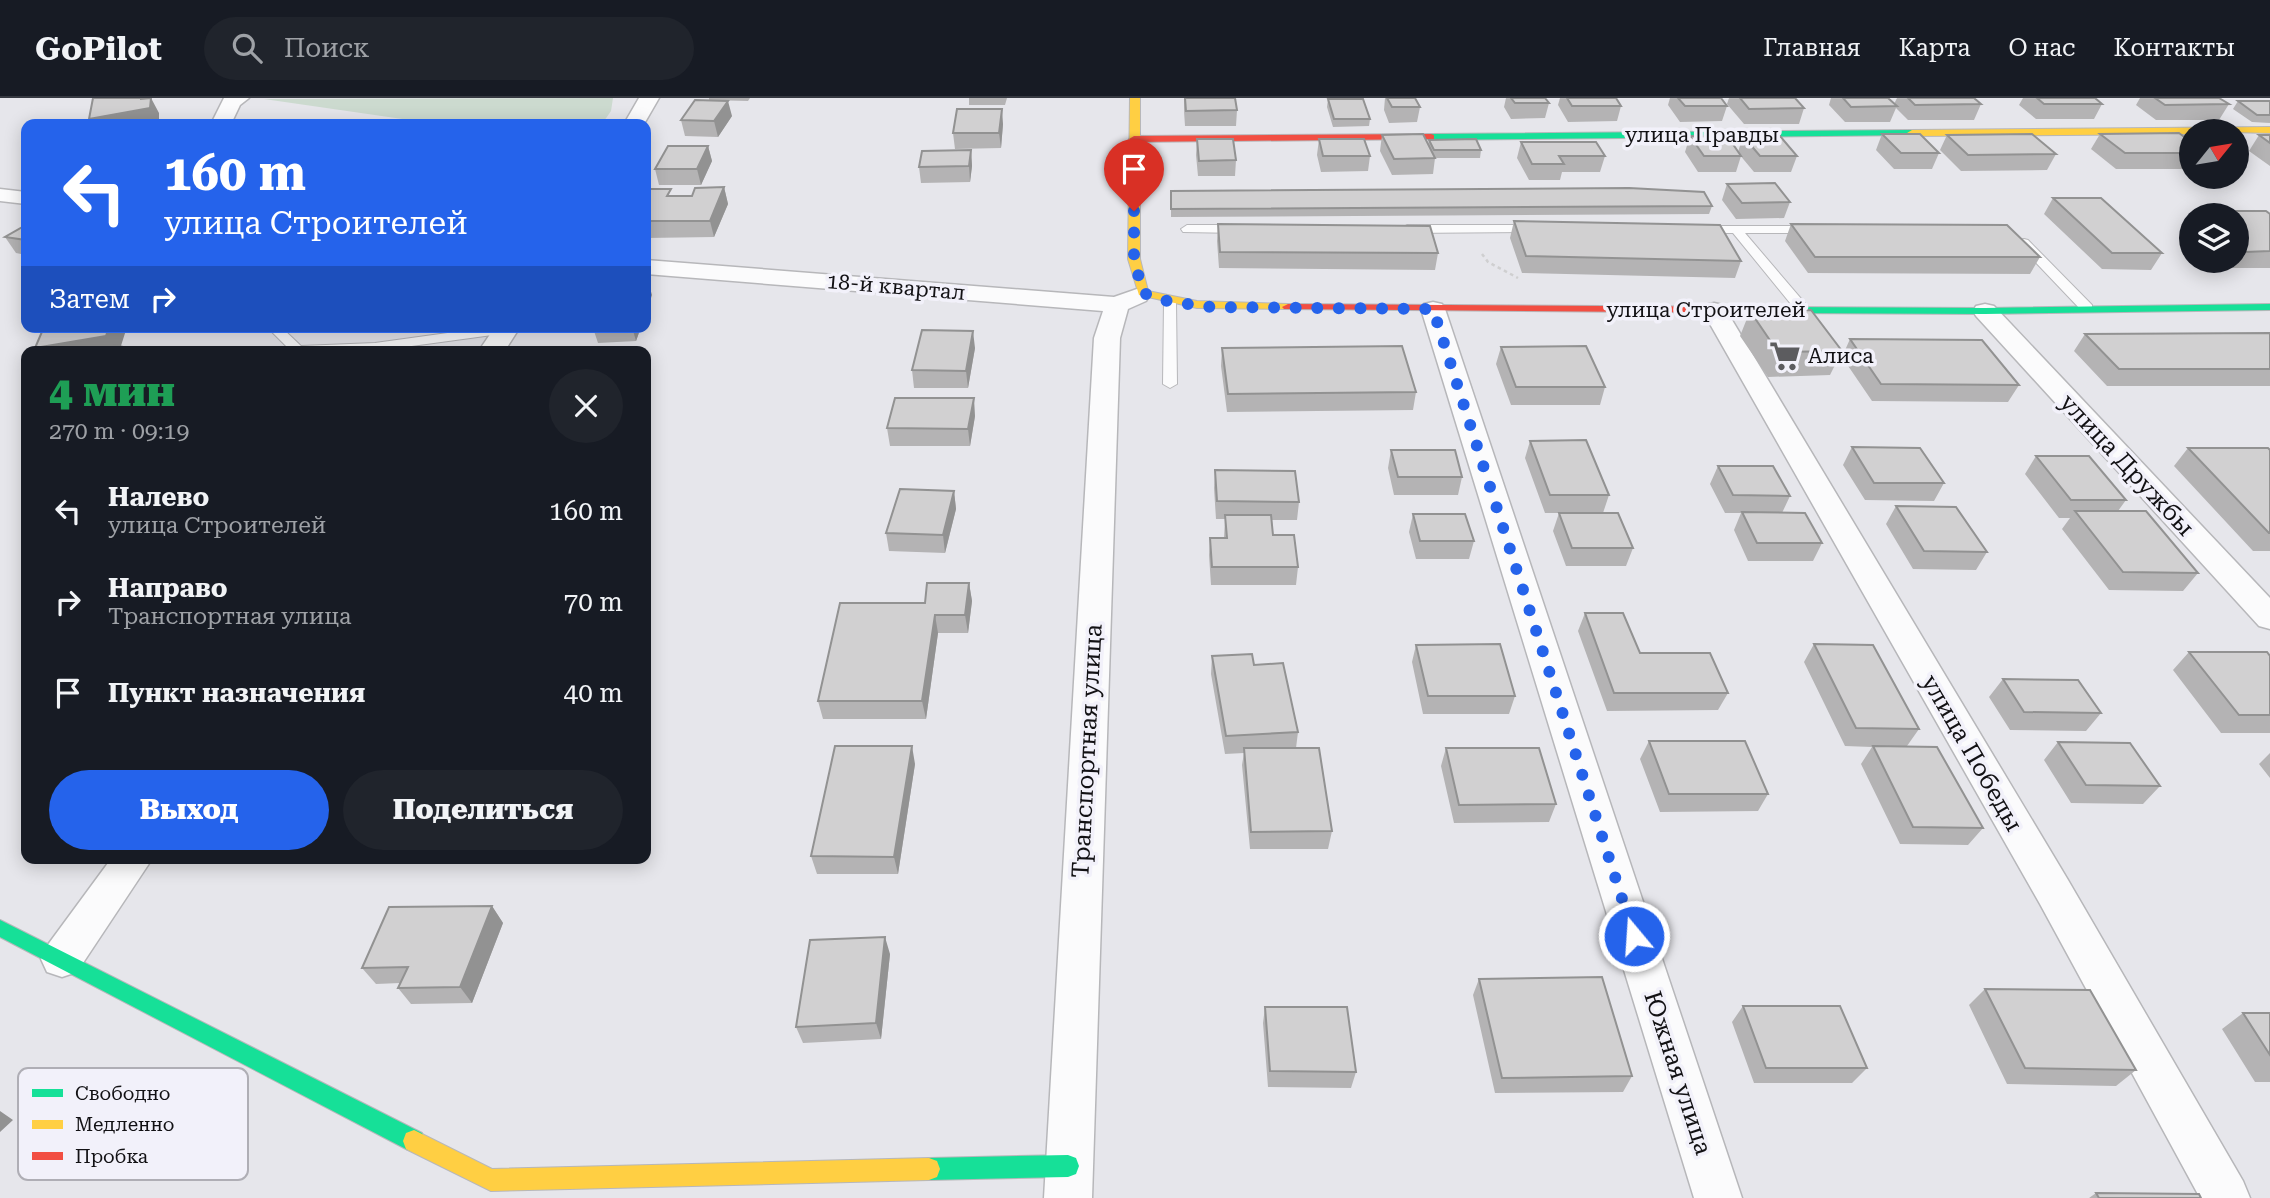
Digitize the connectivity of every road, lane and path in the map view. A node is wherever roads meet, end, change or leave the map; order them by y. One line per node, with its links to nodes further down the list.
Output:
1 (239, 98): 4 (street)
2 (649, 98): 5 (street)
3 (1135, 98): 7 (street)
4 (223, 119)
5 (637, 119)
6 (2270, 130): 7 (street, улица Правды)
7 (1134, 139): 19 (street)
8 (0, 195): 9 (street)
9 (21, 197)
10 (1187, 229): 11 (lane)
11 (1255, 229)
12 (1392, 229): 13 (lane)
13 (1544, 229)
14 (1694, 229): 15 (lane)
15 (1735, 229): 16 (lane); 25 (lane)
16 (1832, 229)
17 (2011, 229): 22 (lane)
18 (651, 267): 19 (street, 18-й квартал)
19 (1130, 299): 20 (street, улица Строителей); 36 (street, Транспортная улица)
20 (1170, 302): 23 (street, улица Строителей); 31 (lane)
21 (2270, 307): 22 (street, улица Строителей)
22 (2087, 308): 26 (street, улица Строителей)
23 (1433, 309): 24 (street, улица Строителей); 37 (street, Южная улица)
24 (1714, 310): 25 (street, улица Строителей); 38 (street, улица Победы)
25 (1804, 310): 26 (street, улица Строителей)
26 (1984, 311): 32 (street, улица Дружбы)
27 (280, 333): 29 (lane)
28 (473, 333): 30 (lane)
29 (294, 346)
30 (382, 346)
31 (1170, 384)
32 (2270, 618)
33 (129, 864): 35 (street)
34 (0, 928): 35 (street)
35 (62, 959): 36 (street)
36 (1068, 1182)
37 (1718, 1198)
38 (2226, 1198)

